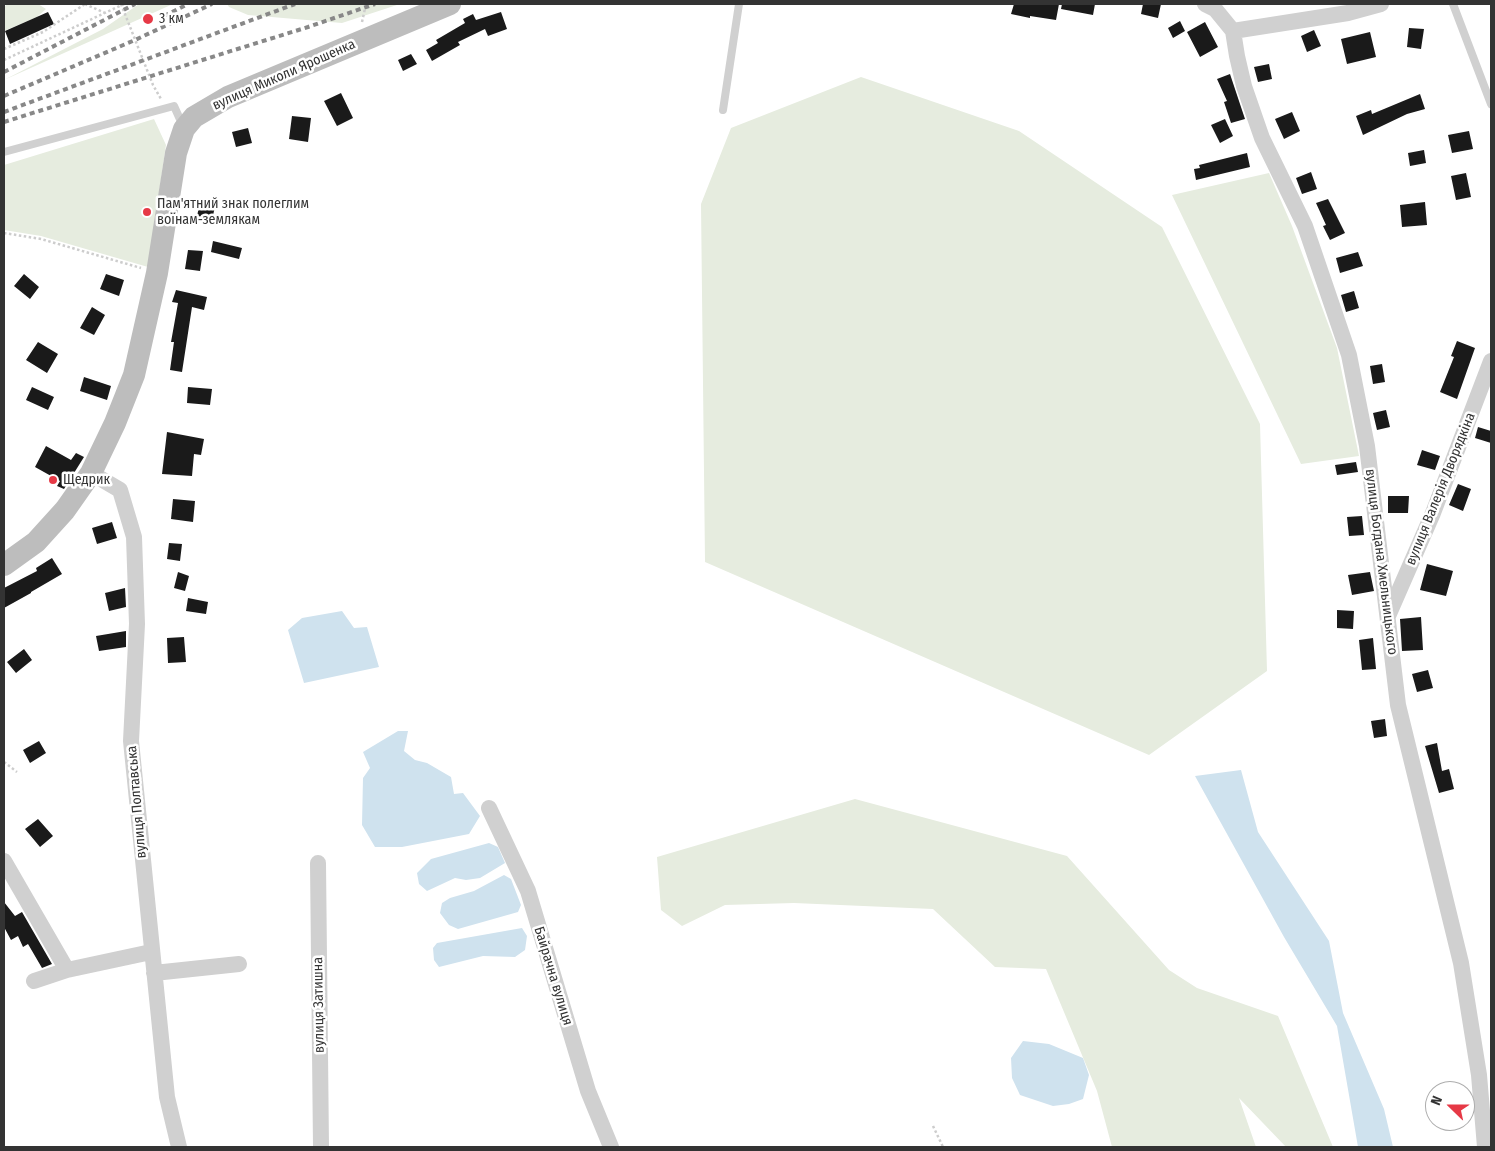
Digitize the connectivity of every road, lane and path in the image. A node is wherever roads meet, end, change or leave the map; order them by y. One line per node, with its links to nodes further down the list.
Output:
1 (84, 4): 8 (path); 10 (path)
2 (122, 4): 8 (path); 12 (path)
3 (450, 4): 15 (street, вулиця Миколи Ярошенка)
4 (740, 4): 14 (lane)
5 (1205, 4): 9 (street)
6 (1381, 4): 9 (street)
7 (1453, 4): 13 (lane)
8 (105, 13): 11 (path)
9 (1234, 31): 22 (street, вулиця Богдана Хмельницького)
10 (4, 49)
11 (4, 60)
12 (153, 85)
13 (1491, 104)
14 (723, 110)
15 (184, 129): 16 (lane); 18 (street, вулиця Миколи Ярошенка)
16 (4, 152)
17 (4, 233): 18 (path)
18 (157, 273): 20 (street, вулиця Миколи Ярошенка)
19 (1491, 361): 22 (street, вулиця Валерія Дворядкіна)
20 (91, 473): 21 (street, вулиця Миколи Ярошенка); 28 (street, вулиця Полтавська)
21 (4, 565)
22 (1388, 616): 38 (street, вулиця Богдана Хмельницького)
23 (4, 762): 24 (path)
24 (17, 772)
25 (488, 808): 36 (street, Байрачна вулиця)
26 (4, 861): 30 (street)
27 (318, 863): 35 (street, вулиця Затишна)
28 (151, 952): 30 (street); 31 (street, вулиця Полтавська)
29 (239, 964): 31 (street)
30 (67, 970): 32 (street)
31 (154, 973): 34 (street, вулиця Полтавська)
32 (34, 981)
33 (933, 1126): 37 (path)
34 (179, 1147)
35 (321, 1147)
36 (611, 1147)
37 (943, 1147)
38 (1485, 1147)

